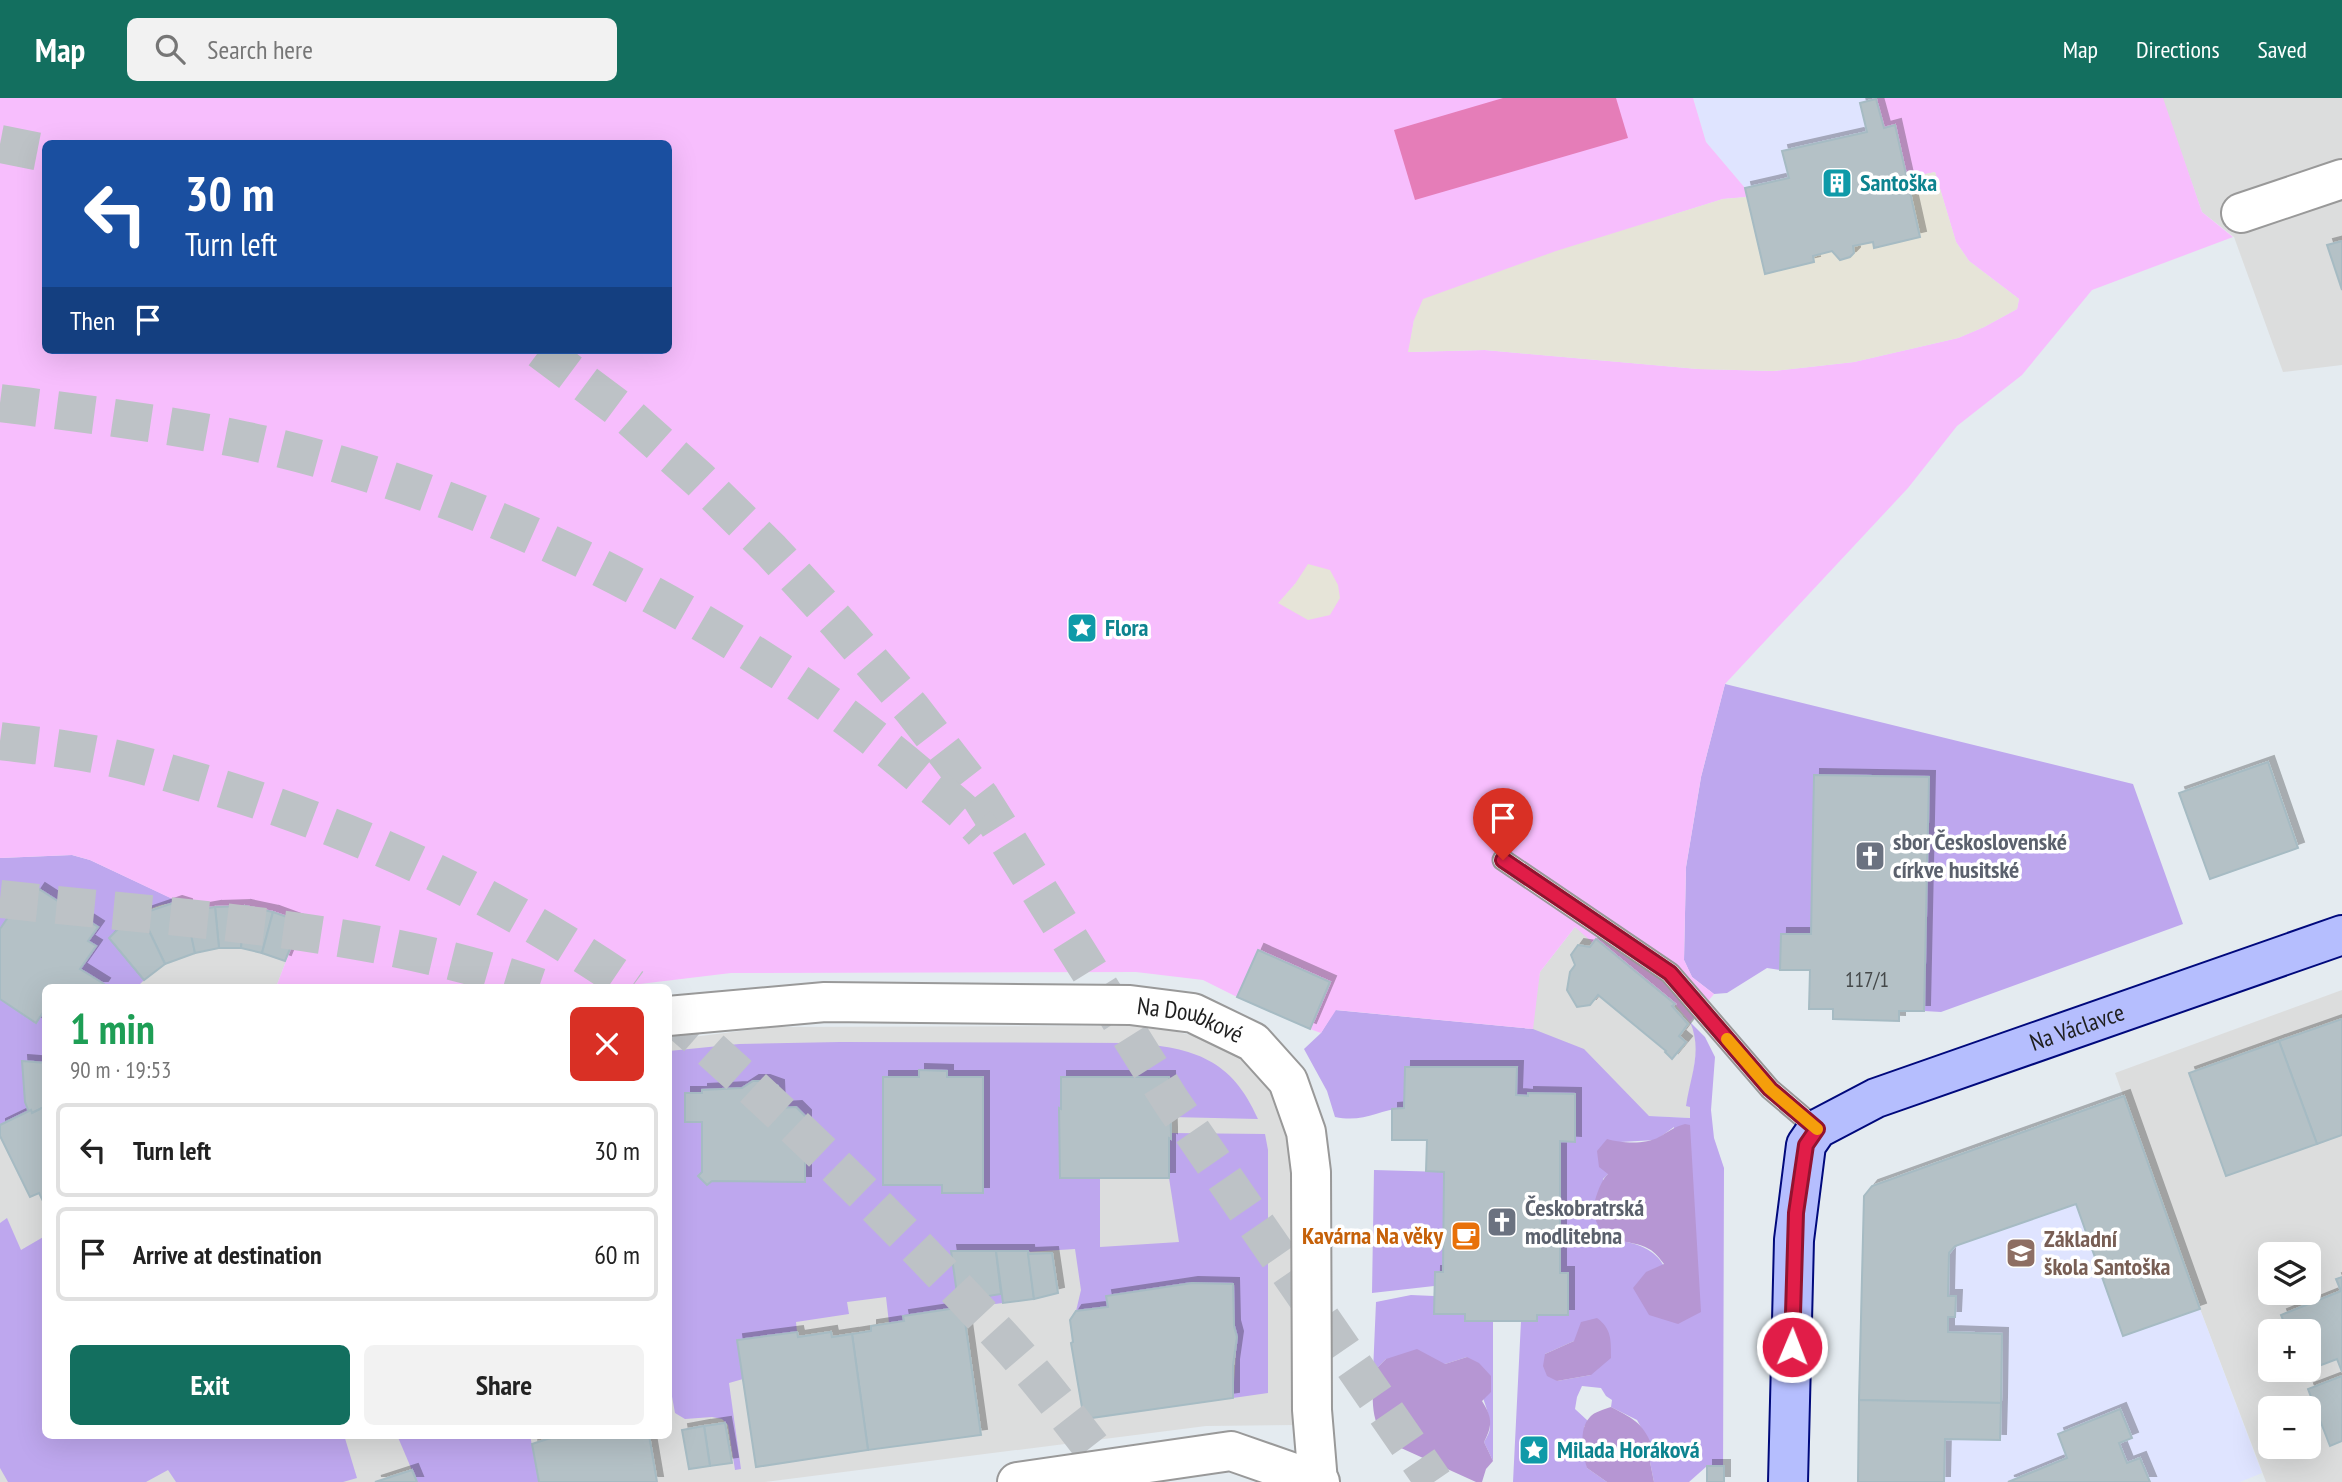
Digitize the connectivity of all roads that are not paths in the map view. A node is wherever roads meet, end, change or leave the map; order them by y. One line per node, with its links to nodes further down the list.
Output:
1 (2342, 179): 2 (street)
2 (2241, 214)
3 (1503, 860): 6 (lane)
4 (2342, 934): 6 (street, Na Václavce)
5 (672, 1016): 8 (street, Na Doubkové)
6 (1817, 1129): 9 (street)
7 (1017, 1482): 8 (street)
8 (1319, 1482)
9 (1788, 1482)

